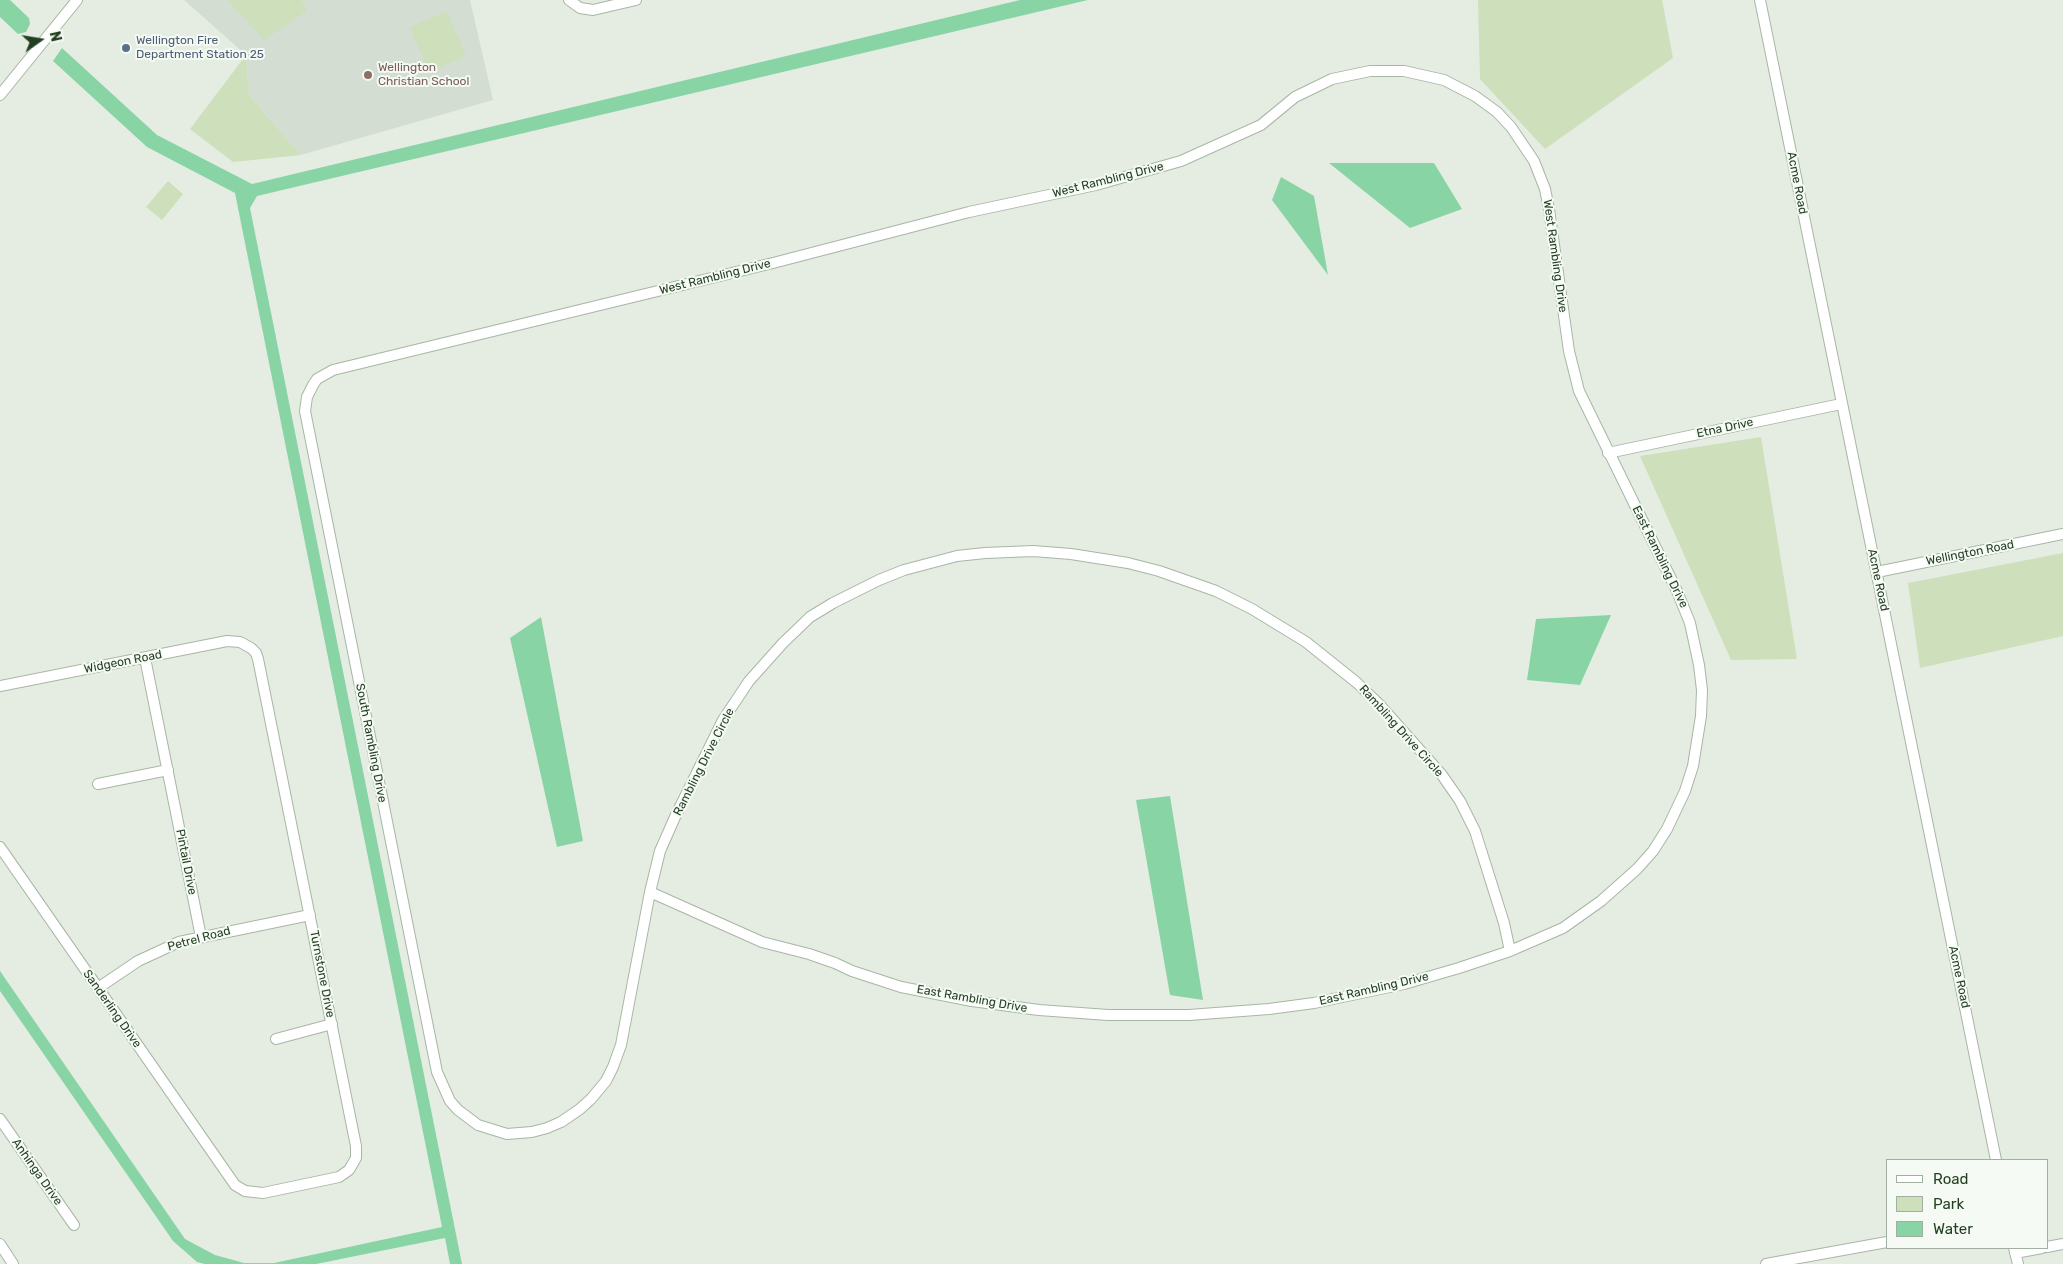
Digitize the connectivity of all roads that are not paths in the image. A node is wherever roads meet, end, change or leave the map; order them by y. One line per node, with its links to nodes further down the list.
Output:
1 (77, 0): 5 (street)
2 (569, 0): 3 (street)
3 (636, 0)
4 (1760, 0): 7 (street, Acme Road)
5 (0, 95)
6 (340, 368): 8 (street, West Rambling Drive); 25 (street, South Rambling Drive)
7 (1841, 404): 8 (street, Etna Drive); 10 (street, Acme Road)
8 (1608, 453): 20 (street, East Rambling Drive)
9 (2063, 534): 10 (street, Wellington Road)
10 (1877, 572): 26 (street, Acme Road)
11 (246, 644): 12 (street, Widgeon Road); 18 (street, Turnstone Drive)
12 (145, 658): 13 (street, Widgeon Road); 14 (street)
13 (0, 686)
14 (168, 770): 15 (street); 19 (street, Pintail Drive)
15 (98, 784)
16 (0, 847): 21 (street, Sanderling Drive)
17 (650, 892): 20 (street, East Rambling Drive); 20 (street, Rambling Drive Circle); 25 (street, Rambling Drive Circle)
18 (310, 915): 19 (street, Petrel Road); 22 (street, Turnstone Drive)
19 (201, 937): 21 (street, Petrel Road)
20 (1510, 951)
21 (98, 988): 27 (street, Sanderling Drive)
22 (332, 1024): 23 (street); 27 (street, Turnstone Drive)
23 (276, 1039)
24 (0, 1118): 28 (street, Anhinga Drive)
25 (473, 1122)
26 (1996, 1159)
27 (223, 1170)
28 (74, 1225)
29 (1886, 1242): 36 (street)
30 (0, 1244): 35 (street)
31 (2063, 1244): 32 (street)
32 (2048, 1247)
33 (2028, 1249): 34 (street)
34 (2015, 1250): 37 (street)
35 (13, 1264)
36 (1766, 1264)
37 (2018, 1264)

